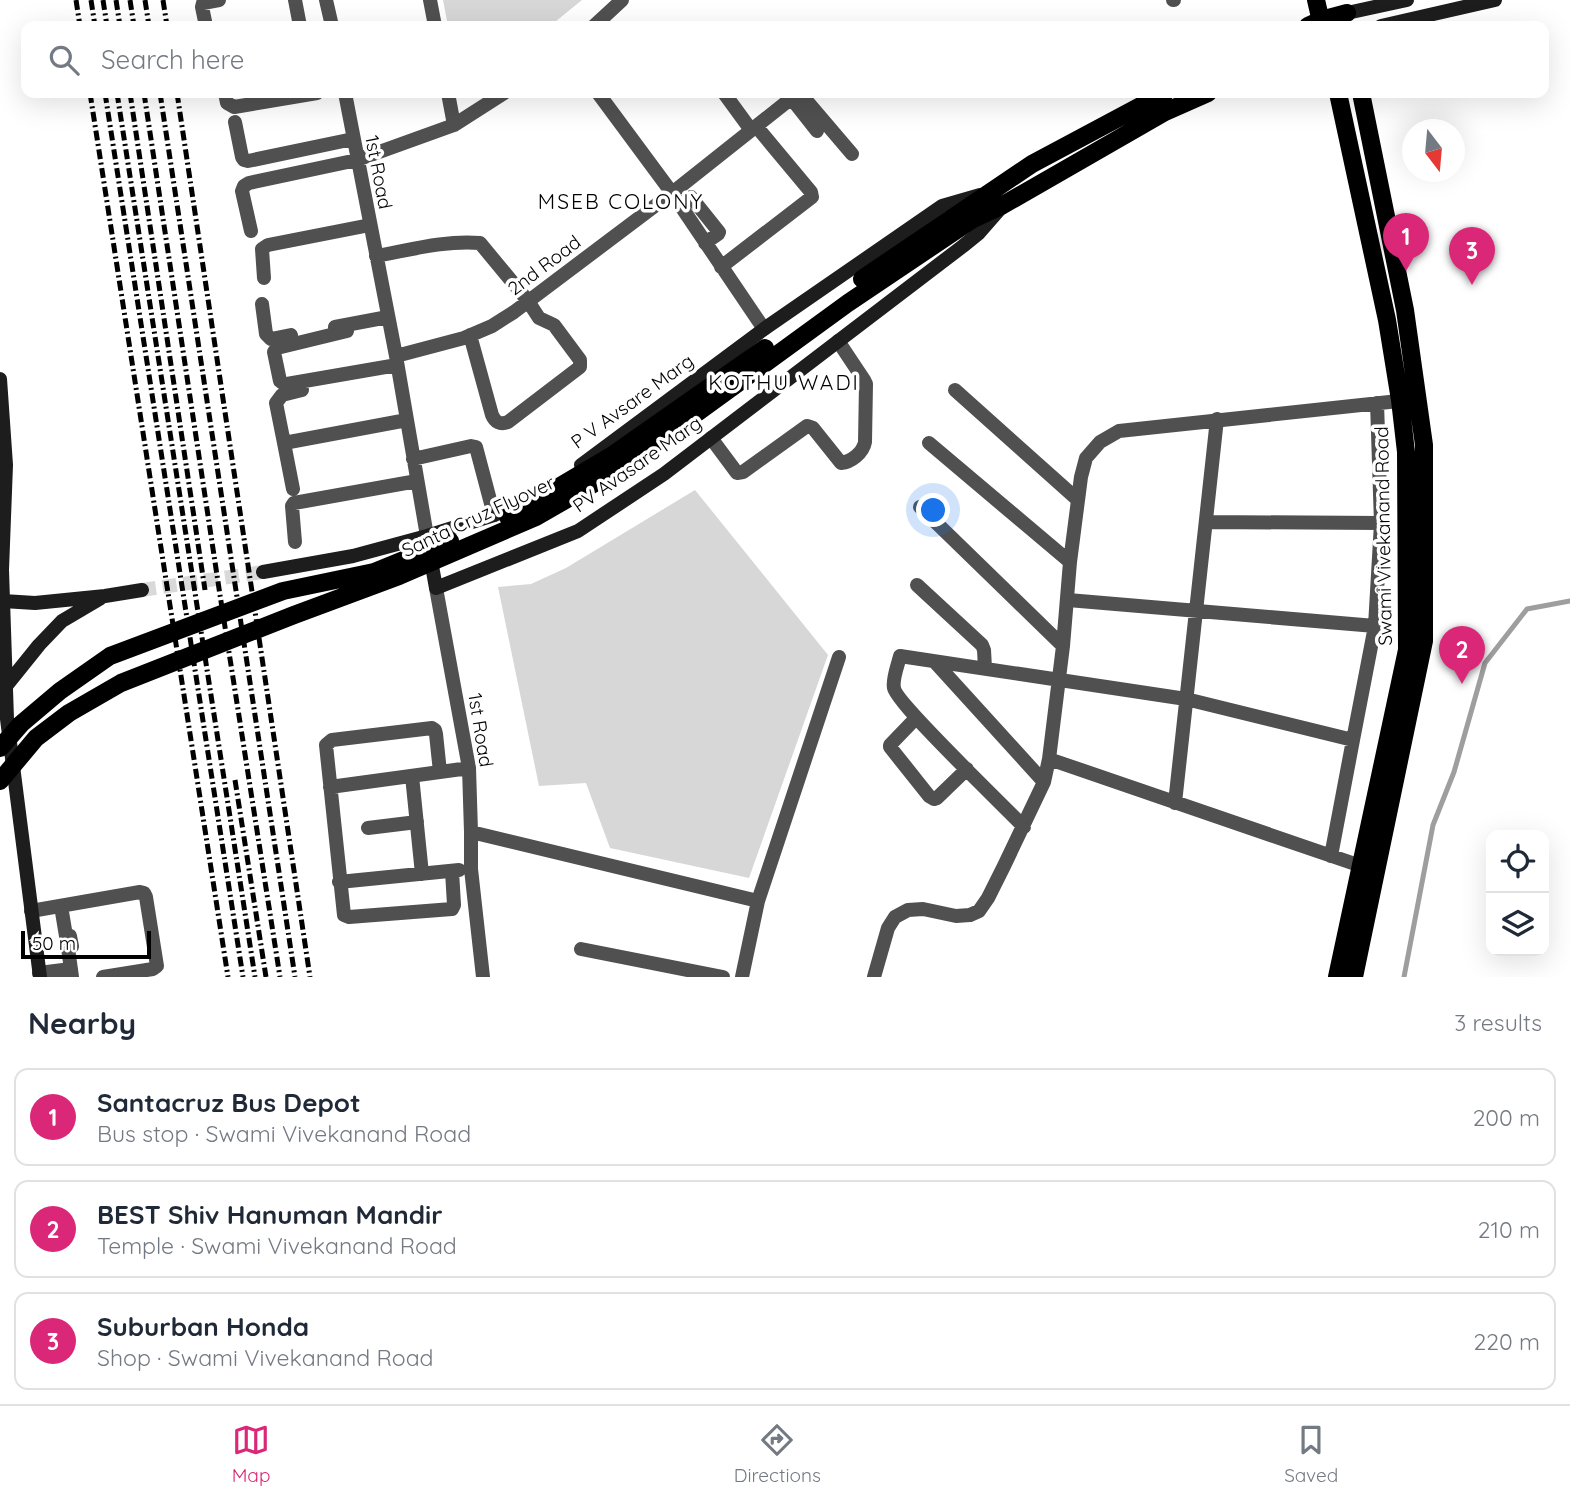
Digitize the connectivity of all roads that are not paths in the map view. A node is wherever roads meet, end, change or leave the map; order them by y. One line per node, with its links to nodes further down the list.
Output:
1 (219, 0): 10 (street)
2 (295, 0): 11 (street)
3 (326, 0): 12 (street)
4 (430, 0): 13 (street)
5 (622, 0): 14 (street)
6 (1316, 0): 15 (main road)
7 (1406, 0): 9 (street)
8 (1495, 0): 17 (street)
9 (1347, 13): 16 (main road)
10 (205, 21)
11 (299, 21)
12 (331, 21)
13 (434, 21)
14 (599, 21)
15 (1317, 21)
16 (1325, 21)
17 (1403, 21)
18 (226, 98): 19 (street)
19 (287, 98)
20 (346, 98): 39 (street, 1st Road)
21 (449, 98): 35 (street)
22 (496, 98): 35 (street)
23 (602, 98): 43 (street)
24 (730, 98): 33 (street)
25 (787, 98): 33 (street, 2nd Road)
26 (793, 98): 37 (street)
27 (794, 98): 40 (street)
28 (1159, 98): 34 (main road)
29 (1197, 98): 34 (main road, P V Avsare Marg)
30 (1339, 98): 38 (main road, Swami Vivekanand Road)
31 (1362, 98): 36 (main road, Swami Vivekanand Road)
32 (236, 122): 39 (street)
33 (757, 122): 42 (street); 43 (street, 2nd Road); 53 (street)
34 (1126, 124): 45 (main road, P V Avsare Marg)
35 (454, 125): 41 (street)
36 (1367, 129): 38 (street); 46 (main road, Swami Vivekanand Road)
37 (817, 131)
38 (1348, 134): 47 (main road, Swami Vivekanand Road)
39 (353, 139): 41 (street, 1st Road)
40 (852, 154)
41 (357, 160): 49 (street, 1st Road); 50 (street)
42 (820, 192)
43 (671, 194): 51 (street); 55 (street, 2nd Road)
44 (691, 197): 51 (street)
45 (997, 199): 48 (main road, P V Avsare Marg); 58 (street, P V Avsare Marg); 61 (street, PV Avasare Marg); 75 (main road)
46 (1383, 204): 47 (main road); 66 (main road, Swami Vivekanand Road)
47 (1364, 207): 67 (main road, Swami Vivekanand Road)
48 (985, 215): 75 (main road, Santa Cruz Flyover)
49 (370, 225): 52 (street, 1st Road); 54 (street)
50 (251, 231)
51 (705, 243): 53 (street)
52 (376, 256): 55 (street); 57 (street, 1st Road)
53 (722, 267): 58 (street)
54 (264, 278)
55 (528, 301): 60 (street, 2nd Road); 60 (street)
56 (262, 304): 57 (street)
57 (388, 317): 62 (street, 1st Road)
58 (764, 329): 80 (street, P V Avsare Marg)
59 (347, 331): 62 (street, 2nd Road)
60 (470, 335): 62 (street, 2nd Road)
61 (838, 341): 71 (street, PV Avasare Marg); 71 (street)
62 (396, 360): 70 (street, 1st Road)
63 (360, 378): 72 (street)
64 (0, 379): 93 (street)
65 (955, 390): 78 (street)
66 (1419, 398): 67 (street); 87 (main road, Swami Vivekanand Road)
67 (1400, 400): 68 (street); 87 (main road, Swami Vivekanand Road)
68 (1377, 403): 69 (street); 82 (street)
69 (1217, 419): 78 (street); 81 (street)
70 (407, 420): 72 (street); 74 (street, 1st Road)
71 (711, 438): 89 (street, PV Avasare Marg)
72 (284, 443): 77 (street)
73 (929, 443): 85 (street)
74 (413, 459): 76 (street, 1st Road); 80 (street)
75 (616, 462): 105 (main road); 111 (main road, Santa Cruz Flyover)
76 (417, 481): 83 (street, 1st Road); 84 (street)
77 (293, 489)
78 (1078, 500): 85 (street)
79 (920, 507): 96 (street)
80 (494, 514): 83 (street, P V Avsare Marg)
81 (1206, 522): 82 (street); 94 (street)
82 (1381, 523): 95 (street)
83 (427, 536): 86 (street, P V Avsare Marg); 89 (street, 1st Road)
84 (295, 542)
85 (1070, 562): 92 (street)
86 (263, 572)
87 (1415, 579): 120 (main road, Swami Vivekanand Road); 137 (main road, Swami Vivekanand Road)
88 (917, 585): 99 (street)
89 (436, 588): 107 (street, 1st Road)
90 (142, 590): 91 (street)
91 (105, 596): 93 (street); 101 (street)
92 (1068, 600): 94 (street); 96 (street)
93 (3, 601): 101 (street)
94 (1196, 611): 95 (street); 102 (street)
95 (1374, 626): 104 (street)
96 (1063, 646): 100 (street)
97 (839, 657): 125 (street)
98 (934, 661): 99 (street); 103 (street); 112 (street)
99 (985, 668): 100 (street)
100 (1059, 679): 102 (street); 106 (street)
101 (3, 690): 127 (street)
102 (1186, 699): 104 (street); 114 (street)
103 (916, 718): 108 (street); 108 (street)
104 (1353, 740): 119 (street)
105 (0, 748)
106 (1049, 759): 112 (street); 114 (street)
107 (469, 768): 109 (street); 118 (street, 1st Road)
108 (967, 769): 116 (street)
109 (440, 772): 110 (street); 113 (street)
110 (412, 776): 113 (street); 115 (street)
111 (0, 781)
112 (1044, 782): 116 (street)
113 (330, 787): 124 (street)
114 (1175, 803): 119 (street)
115 (417, 822): 117 (street); 123 (street)
116 (1024, 827): 135 (street)
117 (368, 828)
118 (471, 832): 121 (street, 1st Road); 125 (street)
119 (1331, 856): 120 (street)
120 (1360, 866): 136 (main road, Swami Vivekanand Road)
121 (471, 869): 122 (street); 132 (street, 1st Road)
122 (452, 871): 123 (street); 124 (street)
123 (422, 874): 124 (street)
124 (340, 882)
125 (758, 901): 134 (street)
126 (61, 906): 127 (street); 129 (street); 131 (street)
127 (31, 911): 130 (street)
128 (581, 949): 133 (street)
129 (71, 973): 130 (street)
130 (40, 975)
131 (103, 977)
132 (484, 977)
133 (723, 977)
134 (742, 977)
135 (874, 977)
136 (1337, 977)
137 (1354, 977)

